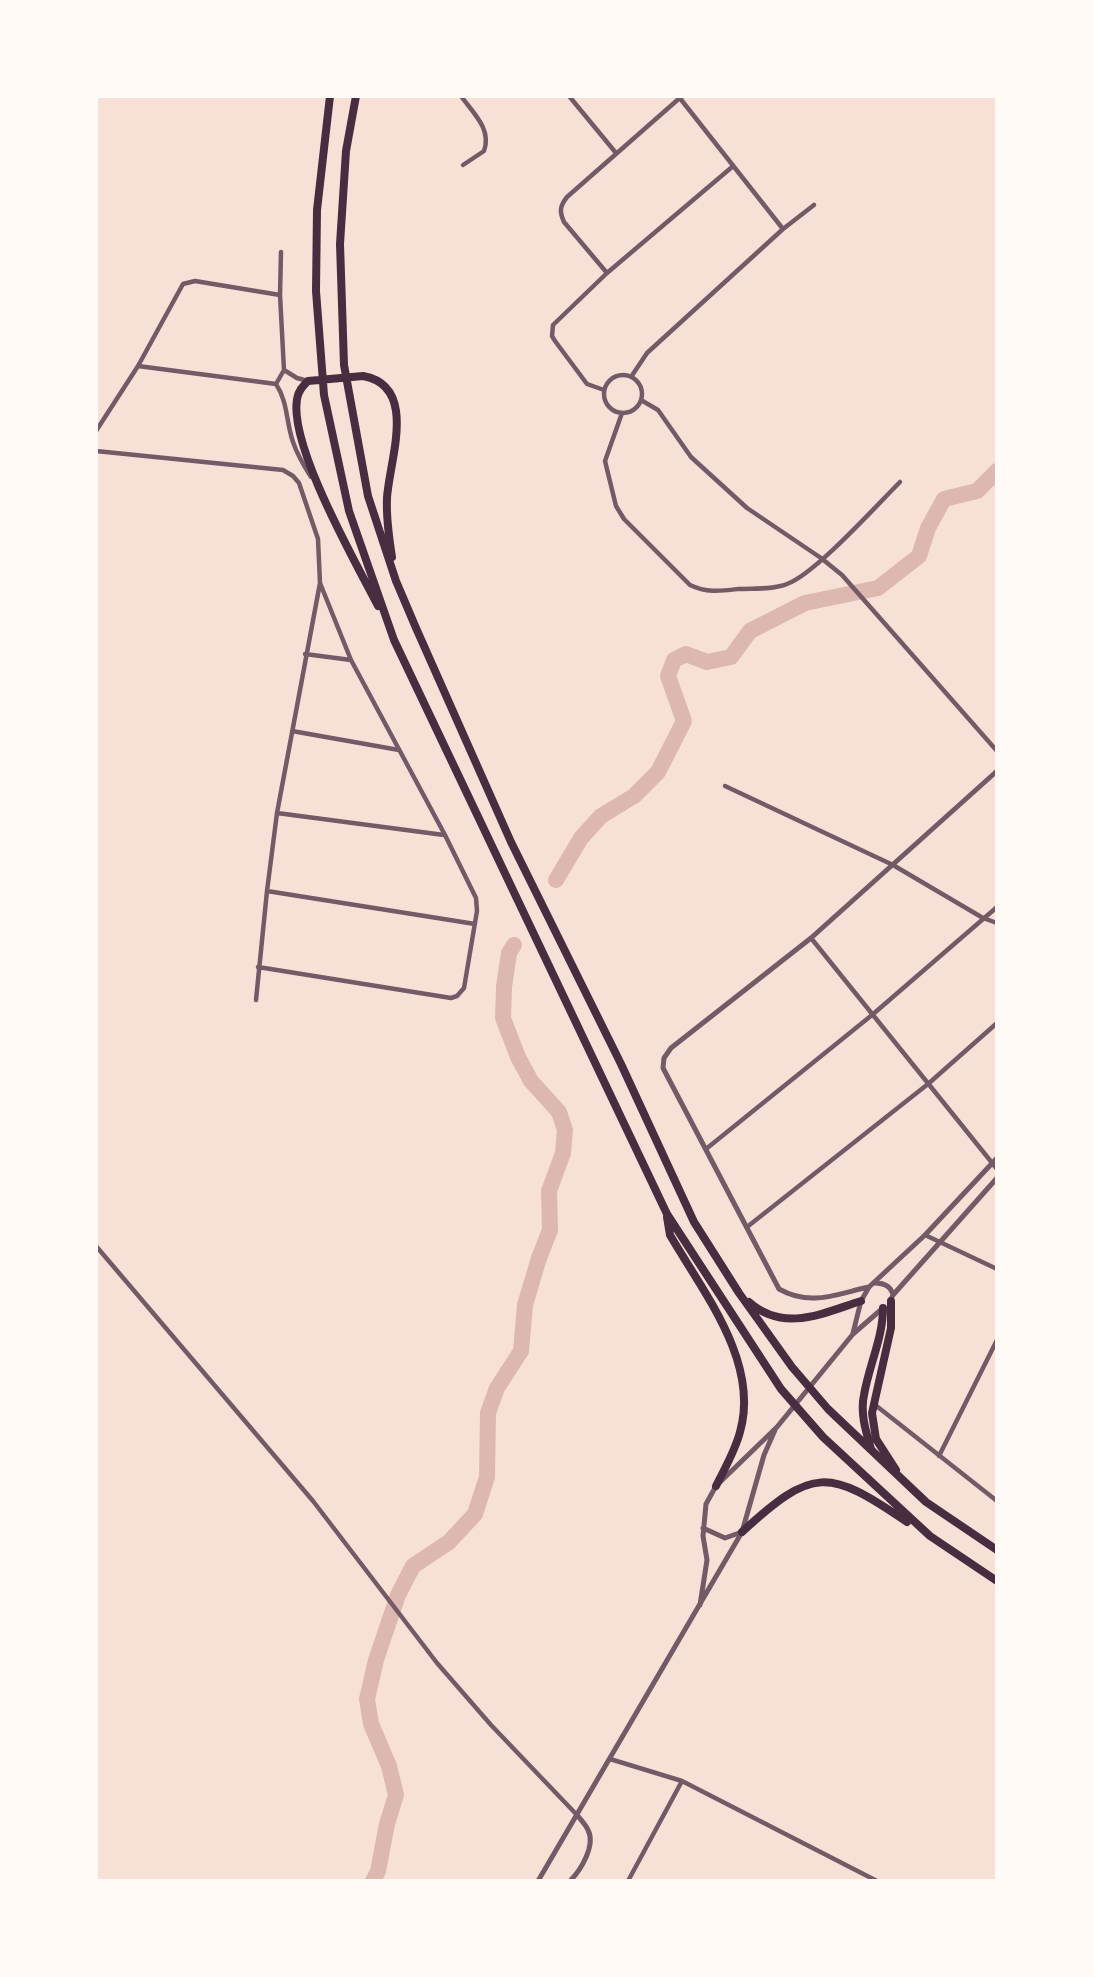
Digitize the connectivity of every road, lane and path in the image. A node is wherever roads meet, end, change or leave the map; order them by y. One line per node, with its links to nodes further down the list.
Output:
1 (330, 96): 29 (highway)
2 (356, 96): 27 (highway)
3 (461, 96): 7 (street)
4 (569, 96): 6 (street)
5 (680, 97): 6 (street); 8 (street)
6 (616, 153): 12 (street)
7 (463, 165)
8 (732, 167): 10 (street); 12 (street)
9 (814, 205): 10 (street)
10 (783, 229): 16 (street)
11 (281, 252): 13 (street)
12 (607, 273): 19 (street)
13 (280, 295): 14 (street); 15 (street)
14 (138, 366): 18 (street); 22 (street)
15 (284, 370): 17 (street); 18 (street)
16 (631, 377): 19 (street); 20 (street)
17 (309, 381): 25 (highway); 27 (highway)
18 (276, 384): 25 (street)
19 (604, 390): 21 (street)
20 (641, 400): 21 (street); 26 (street)
21 (622, 413): 26 (street)
22 (96, 431)
23 (96, 451): 28 (street)
24 (900, 482): 26 (street)
25 (321, 495): 29 (highway)
26 (821, 558): 34 (street)
27 (396, 581): 64 (highway)
28 (320, 583): 30 (street); 31 (street)
29 (394, 640): 56 (highway)
30 (305, 654): 31 (street); 32 (street)
31 (351, 660): 33 (street)
32 (292, 731): 33 (street); 37 (street)
33 (399, 750): 38 (street)
34 (997, 751)
35 (997, 771): 39 (street)
36 (725, 786): 39 (street)
37 (277, 813): 38 (street); 40 (street)
38 (445, 835): 44 (street)
39 (893, 864): 42 (street); 45 (street)
40 (267, 891): 44 (street); 46 (street)
41 (997, 907): 42 (street)
42 (983, 918): 43 (street); 48 (street)
43 (997, 923)
44 (475, 924): 46 (street)
45 (811, 938): 48 (street); 51 (street)
46 (258, 967): 47 (street)
47 (256, 1000)
48 (872, 1016): 50 (street); 51 (street)
49 (997, 1023): 50 (street)
50 (928, 1084): 53 (street); 57 (street)
51 (706, 1149): 57 (street)
52 (997, 1158): 53 (street)
53 (991, 1164): 54 (street); 58 (street)
54 (997, 1169)
55 (997, 1178): 59 (street)
56 (667, 1214): 75 (highway); 79 (highway)
57 (747, 1227): 63 (street)
58 (925, 1235): 59 (street); 62 (street)
59 (939, 1241): 61 (street); 65 (street)
60 (96, 1246): 85 (street)
61 (997, 1269)
62 (875, 1283): 63 (street); 65 (street)
63 (869, 1287): 66 (street)
64 (738, 1293): 66 (highway); 72 (highway)
65 (892, 1298): 67 (street); 70 (highway)
66 (862, 1301): 68 (street)
67 (883, 1308): 68 (street); 72 (highway)
68 (853, 1334): 71 (street)
69 (997, 1340): 73 (street)
70 (873, 1403): 73 (street); 74 (highway)
71 (777, 1427): 75 (street); 78 (street)
72 (871, 1452): 74 (highway)
73 (940, 1457): 76 (street)
74 (905, 1484): 80 (highway)
75 (716, 1486): 77 (street)
76 (997, 1501)
77 (703, 1528): 78 (street); 82 (street)
78 (742, 1532): 79 (highway); 82 (street)
79 (930, 1536): 81 (highway)
80 (997, 1550)
81 (997, 1581)
82 (699, 1605): 83 (street)
83 (610, 1759): 84 (street); 85 (street)
84 (682, 1781): 88 (street); 89 (street)
85 (578, 1816): 86 (street); 87 (street)
86 (538, 1881)
87 (570, 1881)
88 (628, 1881)
89 (877, 1881)

